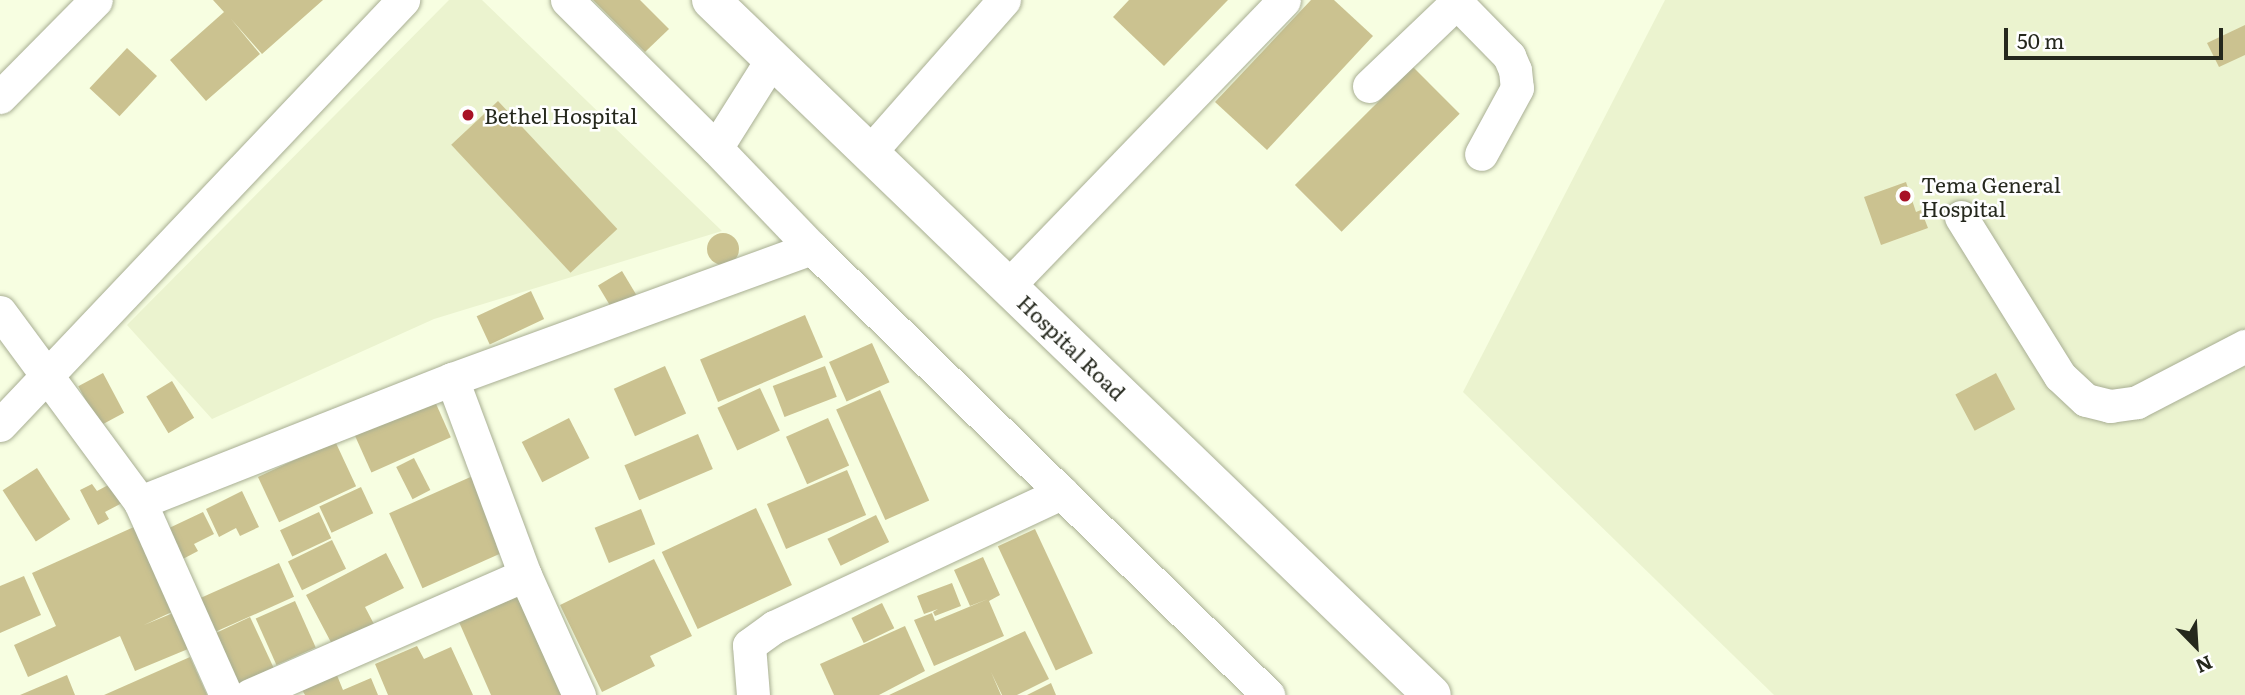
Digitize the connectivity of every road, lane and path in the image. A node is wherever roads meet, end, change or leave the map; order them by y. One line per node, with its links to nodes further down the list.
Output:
1 (403, 0): 19 (street)
2 (567, 0): 11 (street)
3 (711, 0): 8 (main road, Hospital Road)
4 (1004, 0): 12 (street)
5 (1284, 0): 16 (street)
6 (1458, 1): 9 (street); 13 (street)
7 (86, 4): 10 (street)
8 (772, 59): 11 (street); 12 (main road, Hospital Road)
9 (1369, 86)
10 (0, 97)
11 (716, 148): 15 (street)
12 (869, 153): 16 (main road, Hospital Road)
13 (1480, 154)
14 (1961, 217): 18 (street)
15 (812, 248): 20 (street); 22 (street)
16 (1008, 286): 30 (main road, Hospital Road)
17 (0, 312): 19 (street)
18 (2245, 346)
19 (48, 375): 21 (street); 23 (street)
20 (452, 379): 23 (street); 24 (street)
21 (0, 425)
22 (1062, 492): 28 (street); 29 (street)
23 (140, 502): 26 (street)
24 (524, 575): 25 (street); 27 (street)
25 (257, 694)
26 (226, 695)
27 (579, 695)
28 (753, 695)
29 (1268, 695)
30 (1432, 695)

